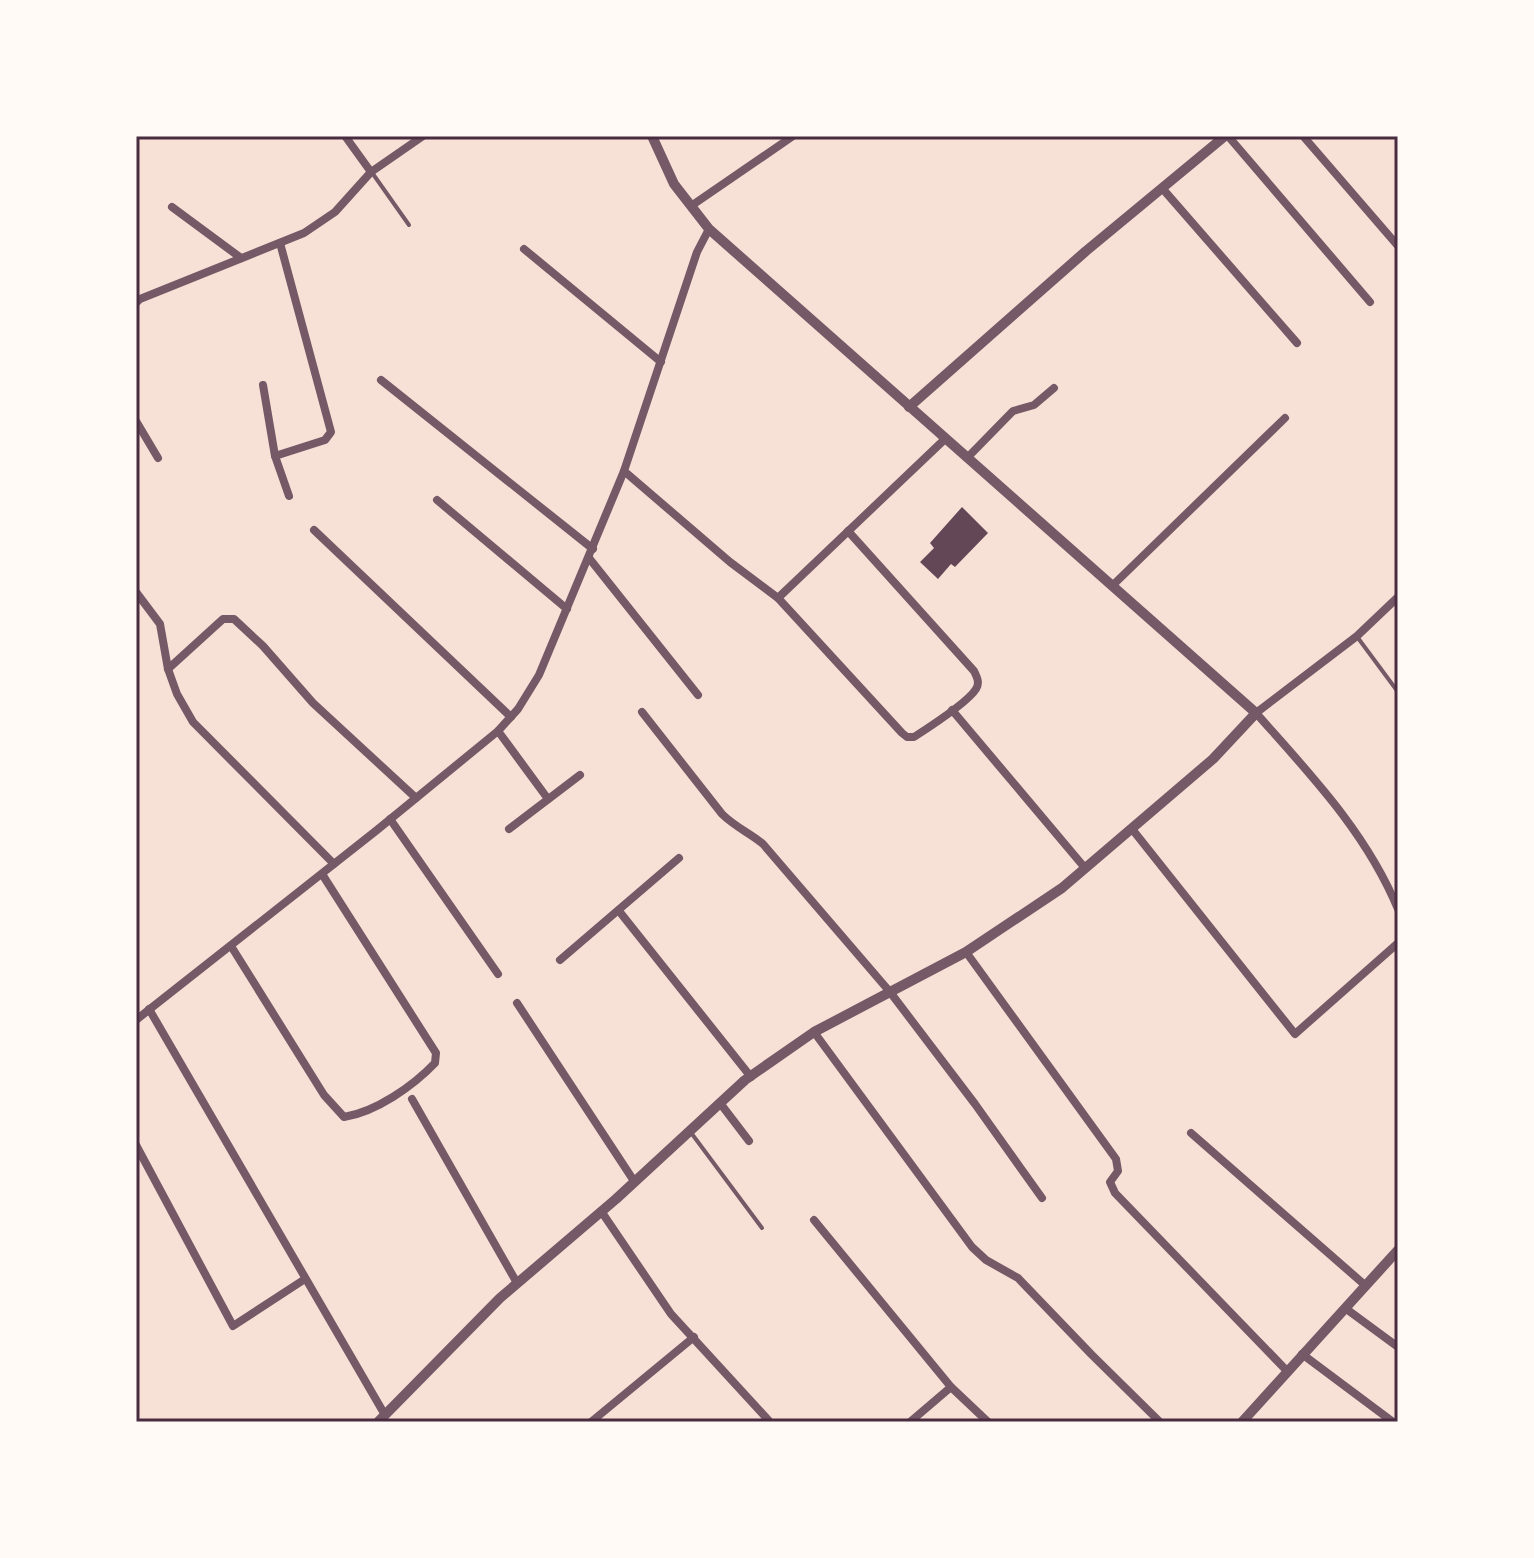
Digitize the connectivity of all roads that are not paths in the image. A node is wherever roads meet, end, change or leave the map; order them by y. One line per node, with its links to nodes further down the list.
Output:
1 (345, 136): 7 (street)
2 (423, 136): 7 (street)
3 (652, 136): 9 (street)
4 (793, 136): 9 (street)
5 (1226, 136): 8 (street); 17 (street)
6 (1303, 136): 14 (street)
7 (371, 172): 11 (lane); 13 (street)
8 (1162, 188): 19 (street); 24 (street)
9 (691, 206): 12 (street)
10 (172, 207): 16 (street)
11 (409, 225)
12 (709, 229): 20 (street); 24 (street)
13 (280, 243): 16 (street); 28 (street)
14 (1398, 246)
15 (524, 249): 20 (street)
16 (241, 258): 18 (street)
17 (1370, 302)
18 (136, 303)
19 (1297, 343)
20 (661, 362): 31 (street)
21 (381, 380): 36 (street)
22 (263, 385): 28 (street)
23 (1054, 388): 30 (street)
24 (909, 407): 27 (street)
25 (1285, 418): 37 (street)
26 (136, 421): 29 (street)
27 (945, 439): 30 (street); 35 (street)
28 (275, 456): 32 (street)
29 (158, 458)
30 (967, 458): 37 (street)
31 (624, 471): 36 (street); 40 (street)
32 (289, 496)
33 (437, 500): 41 (street)
34 (314, 530): 49 (street)
35 (848, 531): 40 (street); 46 (street)
36 (591, 553): 41 (street); 45 (street)
37 (1112, 586): 48 (street)
38 (136, 592): 43 (street)
39 (1398, 597): 42 (street)
40 (778, 598): 46 (street)
41 (567, 609): 49 (street)
42 (1357, 636): 44 (lane); 48 (street)
43 (168, 669): 52 (street); 58 (street)
44 (1398, 692)
45 (698, 695)
46 (952, 710): 59 (street)
47 (642, 712): 68 (street)
48 (1256, 713): 56 (street); 61 (street)
49 (511, 717): 50 (street)
50 (498, 731): 52 (street); 53 (street)
51 (580, 775): 53 (street)
52 (416, 798): 54 (street)
53 (548, 799): 55 (street)
54 (390, 819): 58 (street); 67 (street)
55 (509, 829)
56 (1132, 829): 59 (street); 63 (street)
57 (679, 858): 62 (street)
58 (334, 864): 60 (street)
59 (1085, 868): 65 (street)
60 (322, 874): 64 (street); 64 (street)
61 (1398, 909)
62 (619, 911): 66 (street); 73 (street)
63 (1398, 943)
64 (231, 946): 70 (street)
65 (966, 952): 68 (street); 93 (street)
66 (560, 960)
67 (498, 974)
68 (890, 992): 72 (street); 81 (street)
69 (517, 1003): 80 (street)
70 (149, 1009): 71 (street); 86 (street)
71 (136, 1020)
72 (814, 1032): 73 (street); 100 (street)
73 (751, 1077): 75 (street)
74 (412, 1099): 87 (street)
75 (720, 1103): 76 (street); 78 (street)
76 (690, 1131): 80 (street); 84 (lane)
77 (1191, 1133): 88 (street)
78 (749, 1141)
79 (136, 1145): 86 (street)
80 (634, 1181): 82 (street)
81 (1042, 1198)
82 (601, 1211): 87 (street); 90 (street)
83 (814, 1220): 94 (street)
84 (762, 1228)
85 (1398, 1250): 88 (street)
86 (305, 1279): 95 (street)
87 (517, 1283): 95 (street)
88 (1366, 1286): 89 (street)
89 (1345, 1308): 91 (street); 92 (street)
90 (694, 1337): 96 (street); 97 (street)
91 (1398, 1347)
92 (1302, 1354): 93 (street); 102 (street)
93 (1288, 1372): 101 (street)
94 (951, 1387): 98 (street); 99 (street)
95 (381, 1419)
96 (591, 1422)
97 (770, 1422)
98 (910, 1422)
99 (988, 1422)
100 (1160, 1422)
101 (1242, 1422)
102 (1393, 1422)

